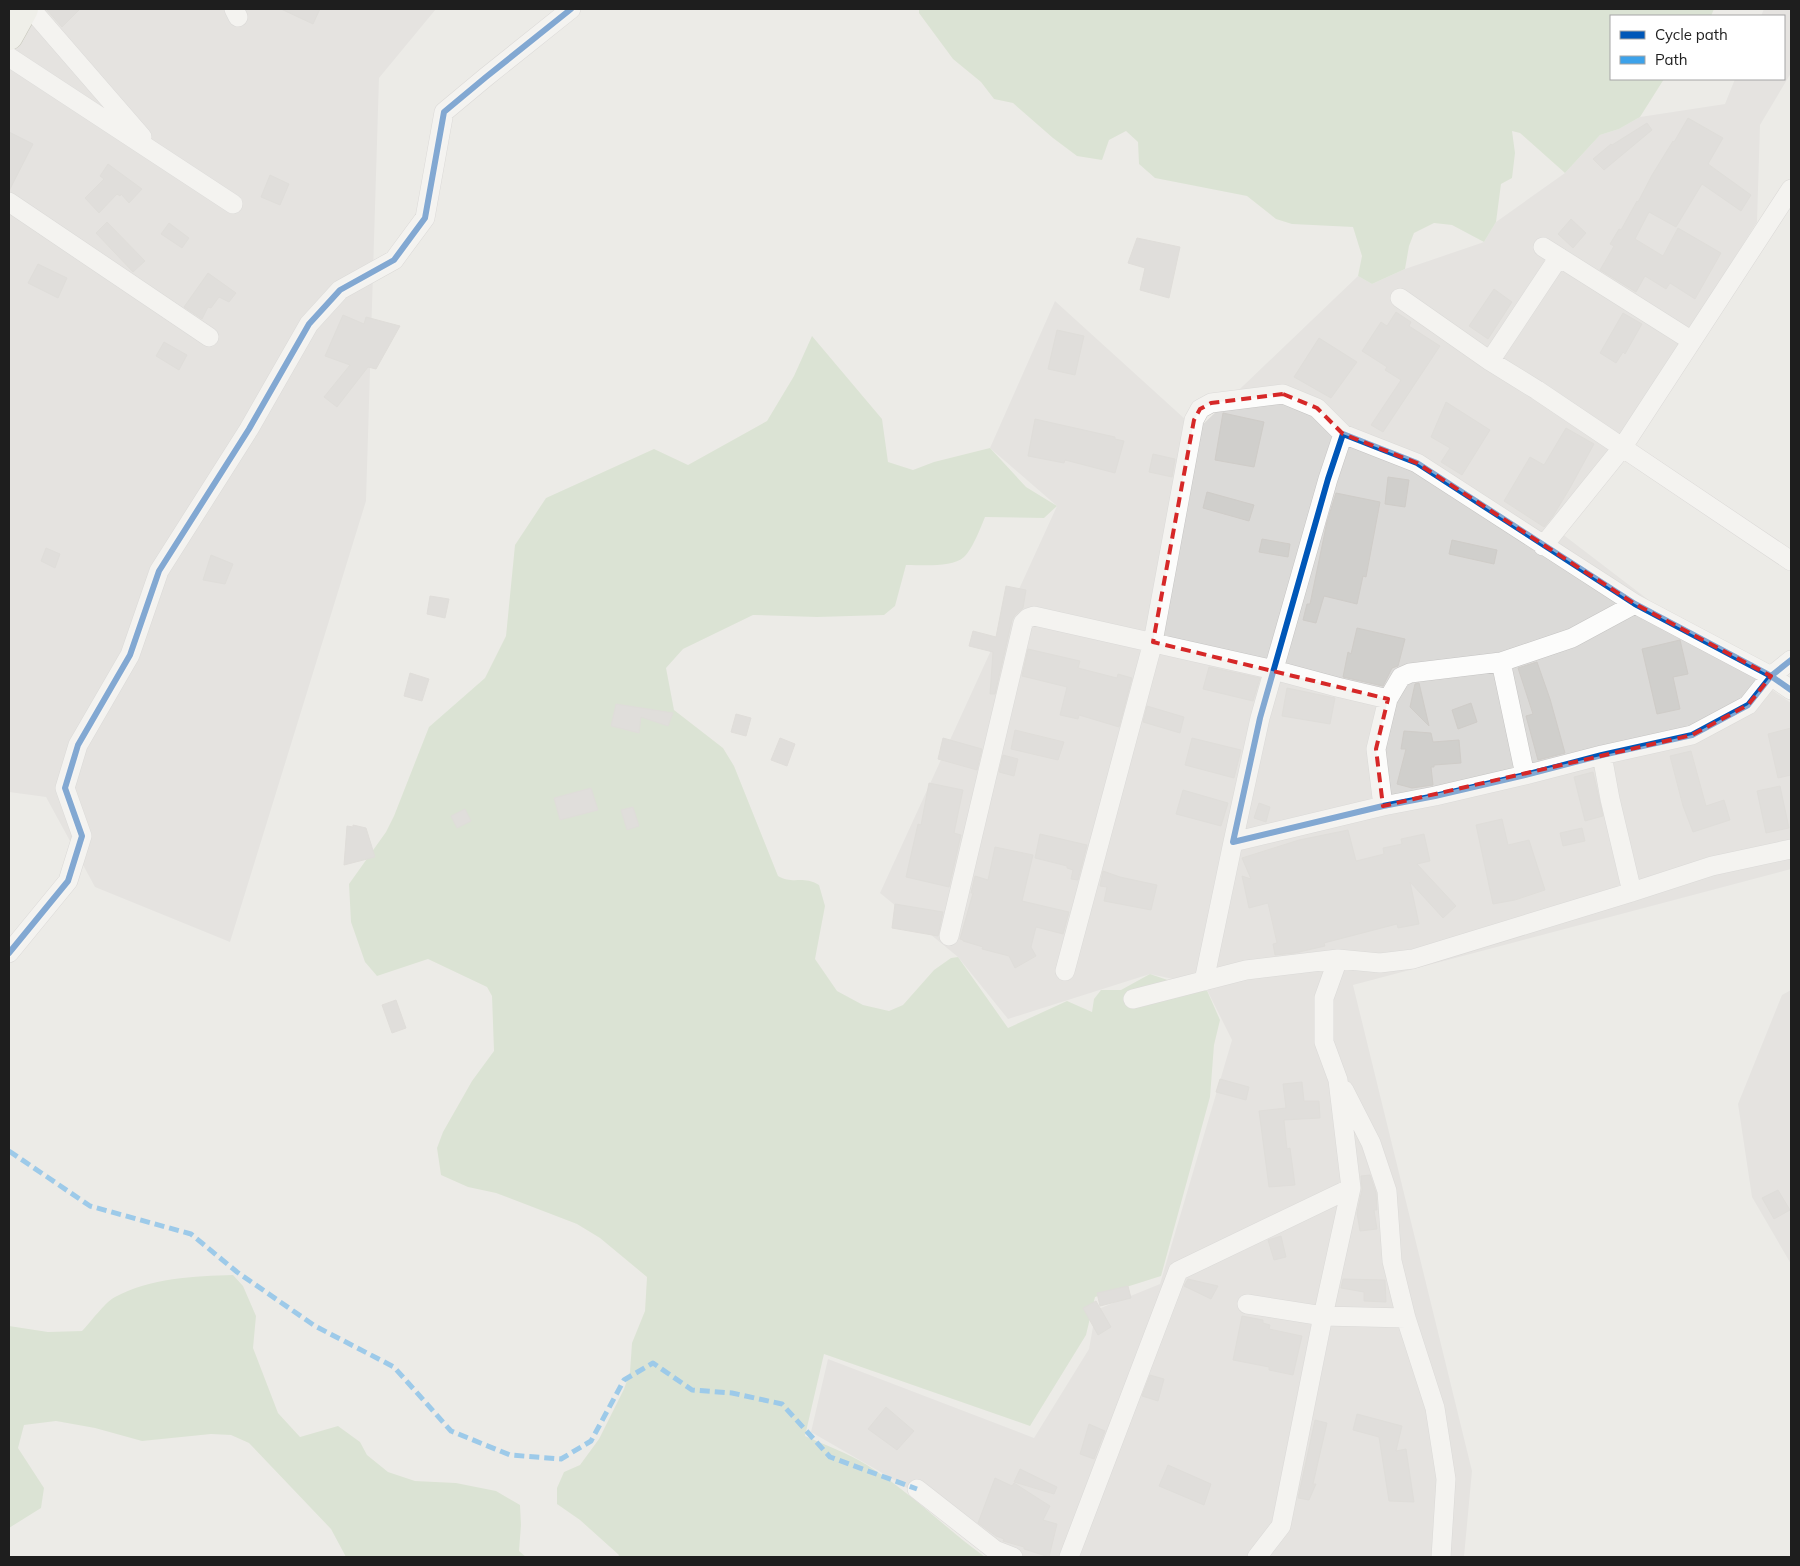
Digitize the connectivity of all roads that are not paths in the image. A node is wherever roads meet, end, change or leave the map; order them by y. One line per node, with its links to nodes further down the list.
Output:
1 (24, 9): 4 (street)
2 (31, 9): 6 (street)
3 (571, 9): 35 (street)
4 (9, 36)
5 (9, 57): 6 (street)
6 (156, 153): 9 (street)
7 (1791, 189): 14 (street)
8 (9, 202): 13 (street)
9 (233, 204)
10 (1543, 247): 11 (street)
11 (1559, 257): 14 (street); 15 (street)
12 (1400, 298): 15 (street)
13 (209, 338)
14 (1692, 341): 17 (street)
15 (1490, 361): 17 (street)
16 (1343, 434): 18 (street); 21 (street); 24 (street)
17 (1622, 448): 18 (street); 19 (street)
18 (1544, 546): 20 (street)
19 (1791, 561)
20 (1635, 604): 23 (street); 25 (street)
21 (1153, 642): 24 (street); 34 (street); 37 (street)
22 (1791, 660): 25 (street)
23 (1501, 662): 27 (street); 29 (street)
24 (1274, 670): 27 (street); 31 (street)
25 (1770, 676): 26 (street); 28 (street)
26 (1791, 690)
27 (1388, 699): 30 (street)
28 (1602, 755): 29 (street); 33 (street)
29 (1526, 775): 30 (street)
30 (1383, 806): 31 (street)
31 (1233, 842): 38 (street)
32 (1791, 849): 33 (street)
33 (1632, 892): 36 (street)
34 (948, 936)
35 (9, 953)
36 (1338, 959): 38 (street); 40 (street)
37 (1065, 971)
38 (1204, 982): 39 (street)
39 (1133, 999)
40 (1338, 1080): 41 (street); 44 (street)
41 (1351, 1188): 43 (street); 47 (street)
42 (1247, 1304): 43 (street)
43 (1323, 1316): 44 (street); 48 (street)
44 (1406, 1318): 49 (street)
45 (916, 1489): 46 (street)
46 (1014, 1557)
47 (1069, 1557)
48 (1257, 1557)
49 (1441, 1557)

